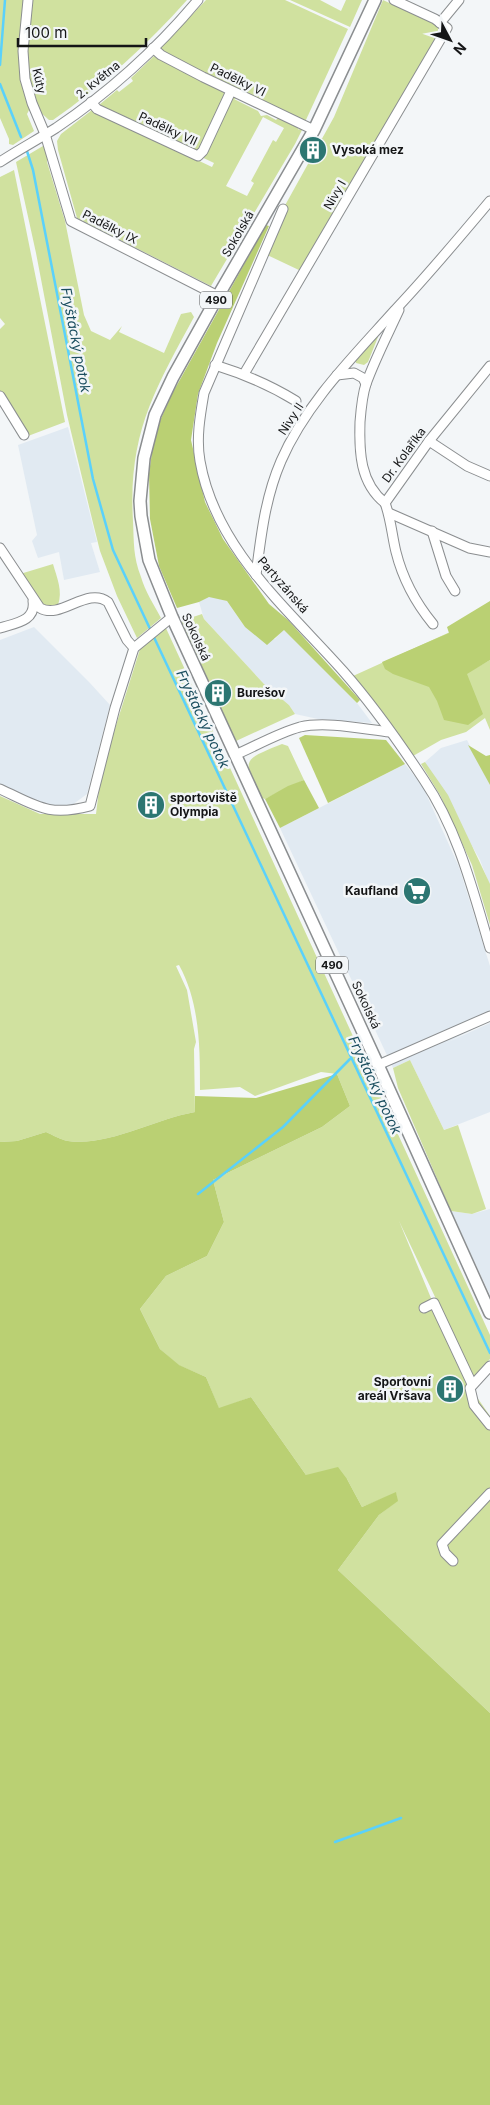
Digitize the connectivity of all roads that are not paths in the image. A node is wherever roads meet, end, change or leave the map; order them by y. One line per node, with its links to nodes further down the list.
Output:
1 (28, 0): 11 (street, Kúty)
2 (198, 0): 7 (street, 2. května)
3 (375, 0): 10 (main road, Sokolská / 490)
4 (394, 0): 6 (street)
5 (459, 0): 6 (street, Nivy I)
6 (443, 26): 19 (street, Nivy I)
7 (153, 48): 8 (street, Padělky VI); 9 (street, 2. května)
8 (231, 91): 9 (street, Padělky VII); 10 (street, Padělky VI)
9 (91, 102): 11 (street, 2. května)
10 (314, 130): 15 (main road, Sokolská / 490)
11 (45, 134): 12 (street, 2. května); 15 (street, Padělky IX)
12 (0, 162)
13 (490, 201): 16 (street, Nivy II)
14 (283, 209): 17 (street, Partyzánská)
15 (218, 296): 35 (main road, Sokolská / 490)
16 (402, 303): 20 (street, Nivy II); 21 (street, Nivy II)
17 (215, 365): 19 (street); 32 (street, Partyzánská)
18 (490, 366): 25 (street, Dr. Kolaříka)
19 (244, 374): 23 (street)
20 (337, 375): 21 (street); 32 (street, Nivy II)
21 (366, 384): 27 (street, Nivy II)
22 (0, 396): 24 (street)
23 (296, 401)
24 (24, 435)
25 (429, 441): 26 (street); 27 (street, Dr. Kolaříka)
26 (490, 476)
27 (385, 503): 28 (street, Dr. Kolaříka)
28 (389, 513): 29 (street); 36 (street, Dr. Kolaříka)
29 (432, 531): 31 (street); 33 (street)
30 (0, 548): 34 (street)
31 (490, 552)
32 (256, 575): 39 (street, Partyzánská)
33 (455, 591)
34 (33, 601): 37 (street); 38 (street)
35 (167, 620): 38 (street); 40 (main road, Sokolská / 490)
36 (433, 624)
37 (0, 628)
38 (137, 644): 41 (street)
39 (390, 732): 40 (street); 42 (street, Partyzánská)
40 (235, 755): 44 (main road, Sokolská / 490)
41 (0, 789)
42 (490, 948)
43 (490, 1016): 44 (street)
44 (378, 1065): 46 (main road, Sokolská / 490)
45 (424, 1308): 48 (street)
46 (490, 1314)
47 (488, 1369): 48 (street)
48 (472, 1384): 49 (street)
49 (490, 1426)
50 (490, 1493): 51 (street)
51 (453, 1561)

